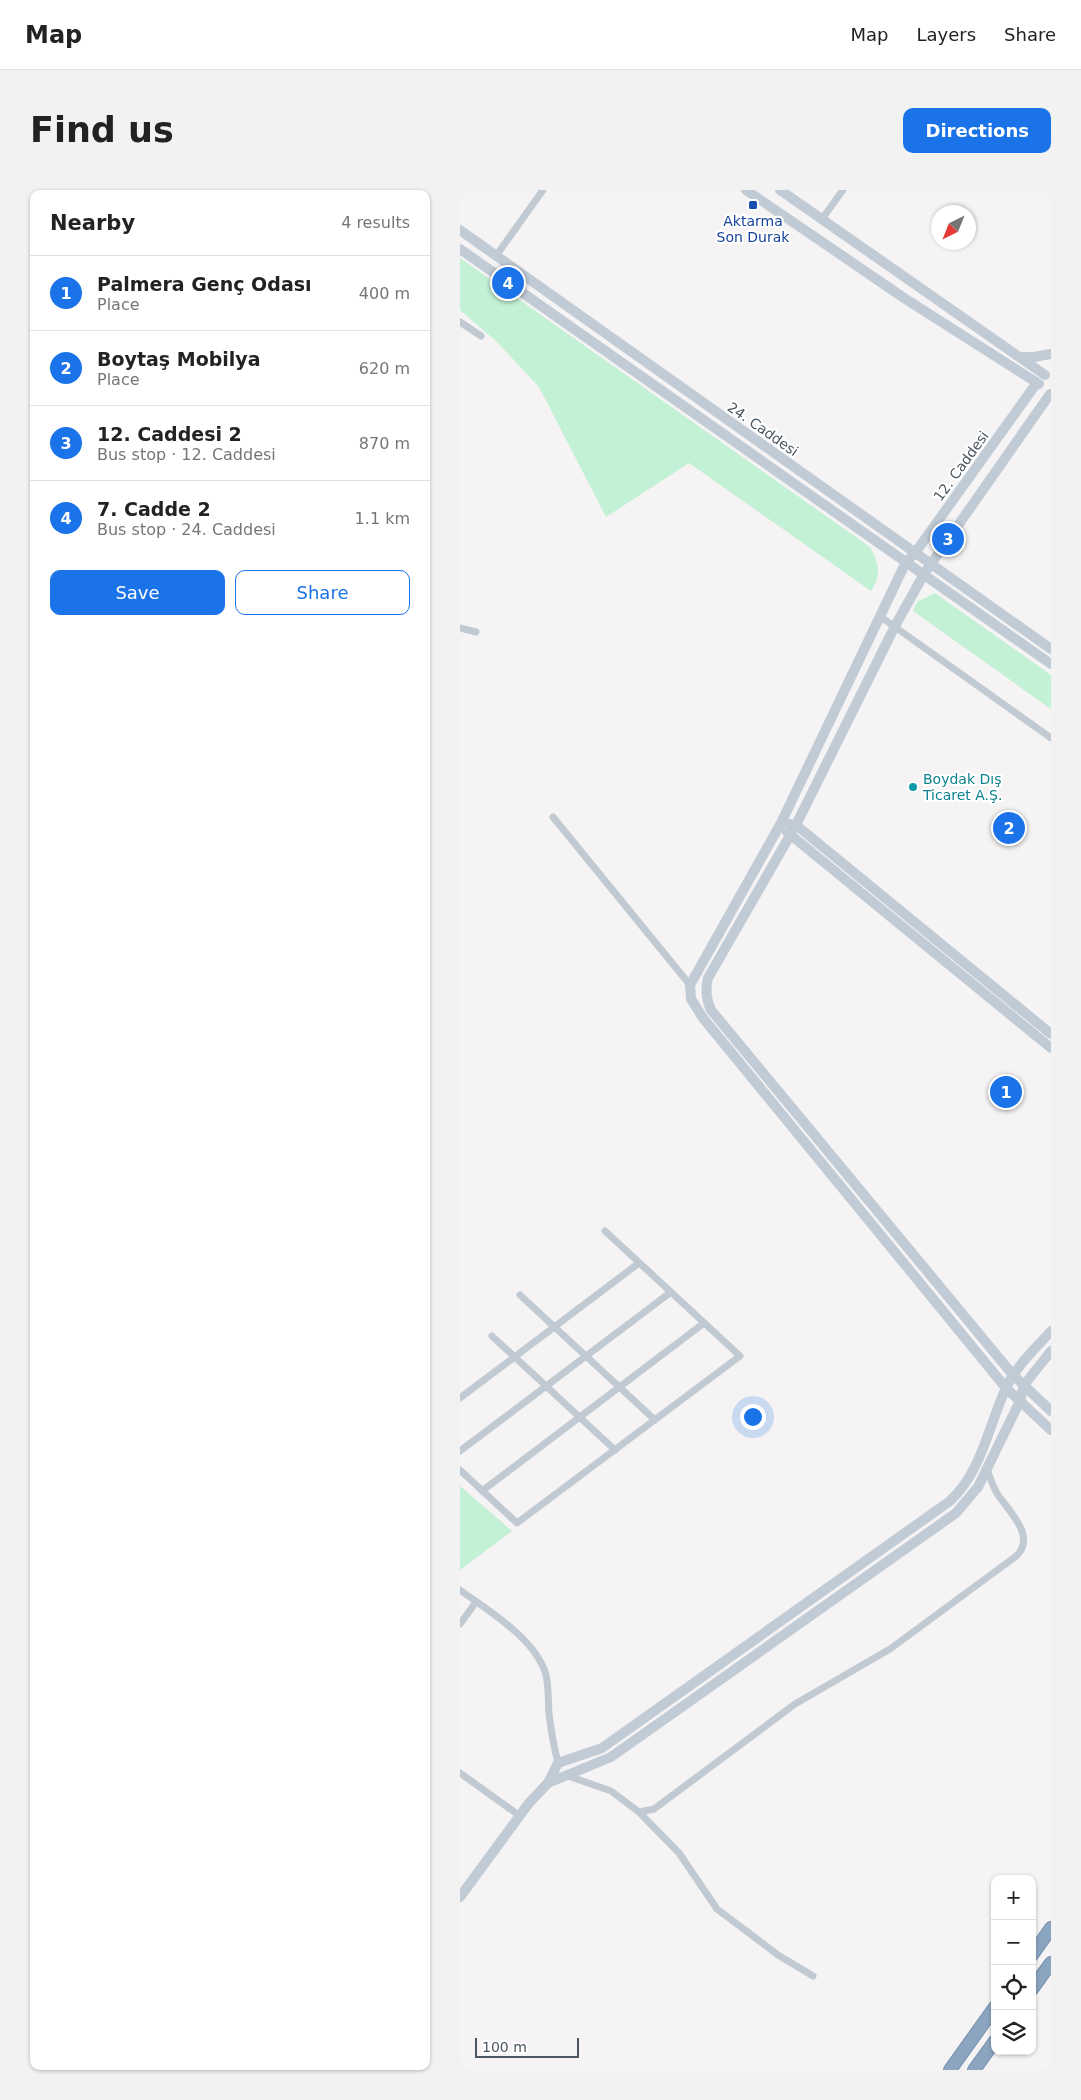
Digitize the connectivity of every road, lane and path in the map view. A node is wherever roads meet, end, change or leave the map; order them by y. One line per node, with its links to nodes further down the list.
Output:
1 (543, 190): 8 (street)
2 (746, 190): 14 (street)
3 (780, 190): 5 (street)
4 (843, 190): 5 (street)
5 (822, 219): 12 (street)
6 (460, 230): 8 (street, 24. Caddesi)
7 (460, 249): 17 (street, 24. Caddesi)
8 (496, 256): 16 (street, 24. Caddesi)
9 (460, 322): 10 (street)
10 (481, 336)
11 (1051, 354): 12 (street)
12 (1020, 356): 14 (street)
13 (1051, 363): 14 (street, 12. Caddesi)
14 (1043, 378): 15 (street); 16 (street, 12. Caddesi)
15 (1050, 393): 18 (street)
16 (915, 554): 17 (street, 12. Caddesi); 18 (street, 24. Caddesi)
17 (906, 562): 19 (street, 24. Caddesi); 20 (street)
18 (931, 564): 19 (street); 24 (street, 24. Caddesi)
19 (924, 574): 21 (street); 25 (street, 24. Caddesi)
20 (881, 617): 21 (street); 28 (street)
21 (894, 626): 26 (street); 29 (street)
22 (460, 628): 23 (street)
23 (476, 632)
24 (1051, 649)
25 (1051, 664)
26 (1051, 738)
27 (553, 817): 31 (street)
28 (781, 823): 29 (street); 30 (street); 31 (street)
29 (796, 825): 30 (street); 32 (street)
30 (790, 836): 33 (street); 45 (street)
31 (690, 984): 49 (street)
32 (1051, 1034)
33 (1051, 1048)
34 (605, 1231): 35 (street)
35 (639, 1263): 36 (street); 39 (street)
36 (671, 1292): 38 (street); 43 (street)
37 (520, 1295): 39 (street)
38 (704, 1323): 48 (street); 54 (street)
39 (554, 1327): 43 (street); 44 (street)
40 (1051, 1331): 45 (street)
41 (492, 1336): 44 (street)
42 (1051, 1351): 46 (street)
43 (586, 1356): 47 (street); 48 (street)
44 (515, 1357): 47 (street); 50 (street)
45 (1013, 1375): 46 (street); 49 (street)
46 (1024, 1385): 51 (street); 52 (street)
47 (546, 1386): 53 (street); 57 (street)
48 (620, 1387): 53 (street); 54 (street)
49 (1006, 1388): 51 (street); 64 (street)
50 (460, 1398)
51 (1020, 1401): 55 (street); 58 (street)
52 (1051, 1411)
53 (580, 1417): 56 (street); 60 (street)
54 (655, 1420): 56 (street)
55 (1051, 1430)
56 (616, 1450): 60 (street)
57 (460, 1451)
58 (987, 1469): 66 (street); 68 (street)
59 (460, 1470): 60 (street)
60 (482, 1491)
61 (460, 1590): 62 (street)
62 (476, 1602): 63 (street); 64 (street)
63 (460, 1624)
64 (558, 1763): 67 (street)
65 (460, 1773): 69 (street)
66 (568, 1776): 67 (street); 68 (street)
67 (548, 1783): 69 (street)
68 (639, 1812): 74 (street)
69 (520, 1816): 70 (street)
70 (460, 1897)
71 (1051, 1928): 72 (highway)
72 (1036, 1949)
73 (1051, 1963): 75 (highway)
74 (813, 1976)
75 (1036, 1984)
76 (993, 2010): 78 (highway)
77 (991, 2047): 79 (highway)
78 (953, 2069)
79 (974, 2070)

